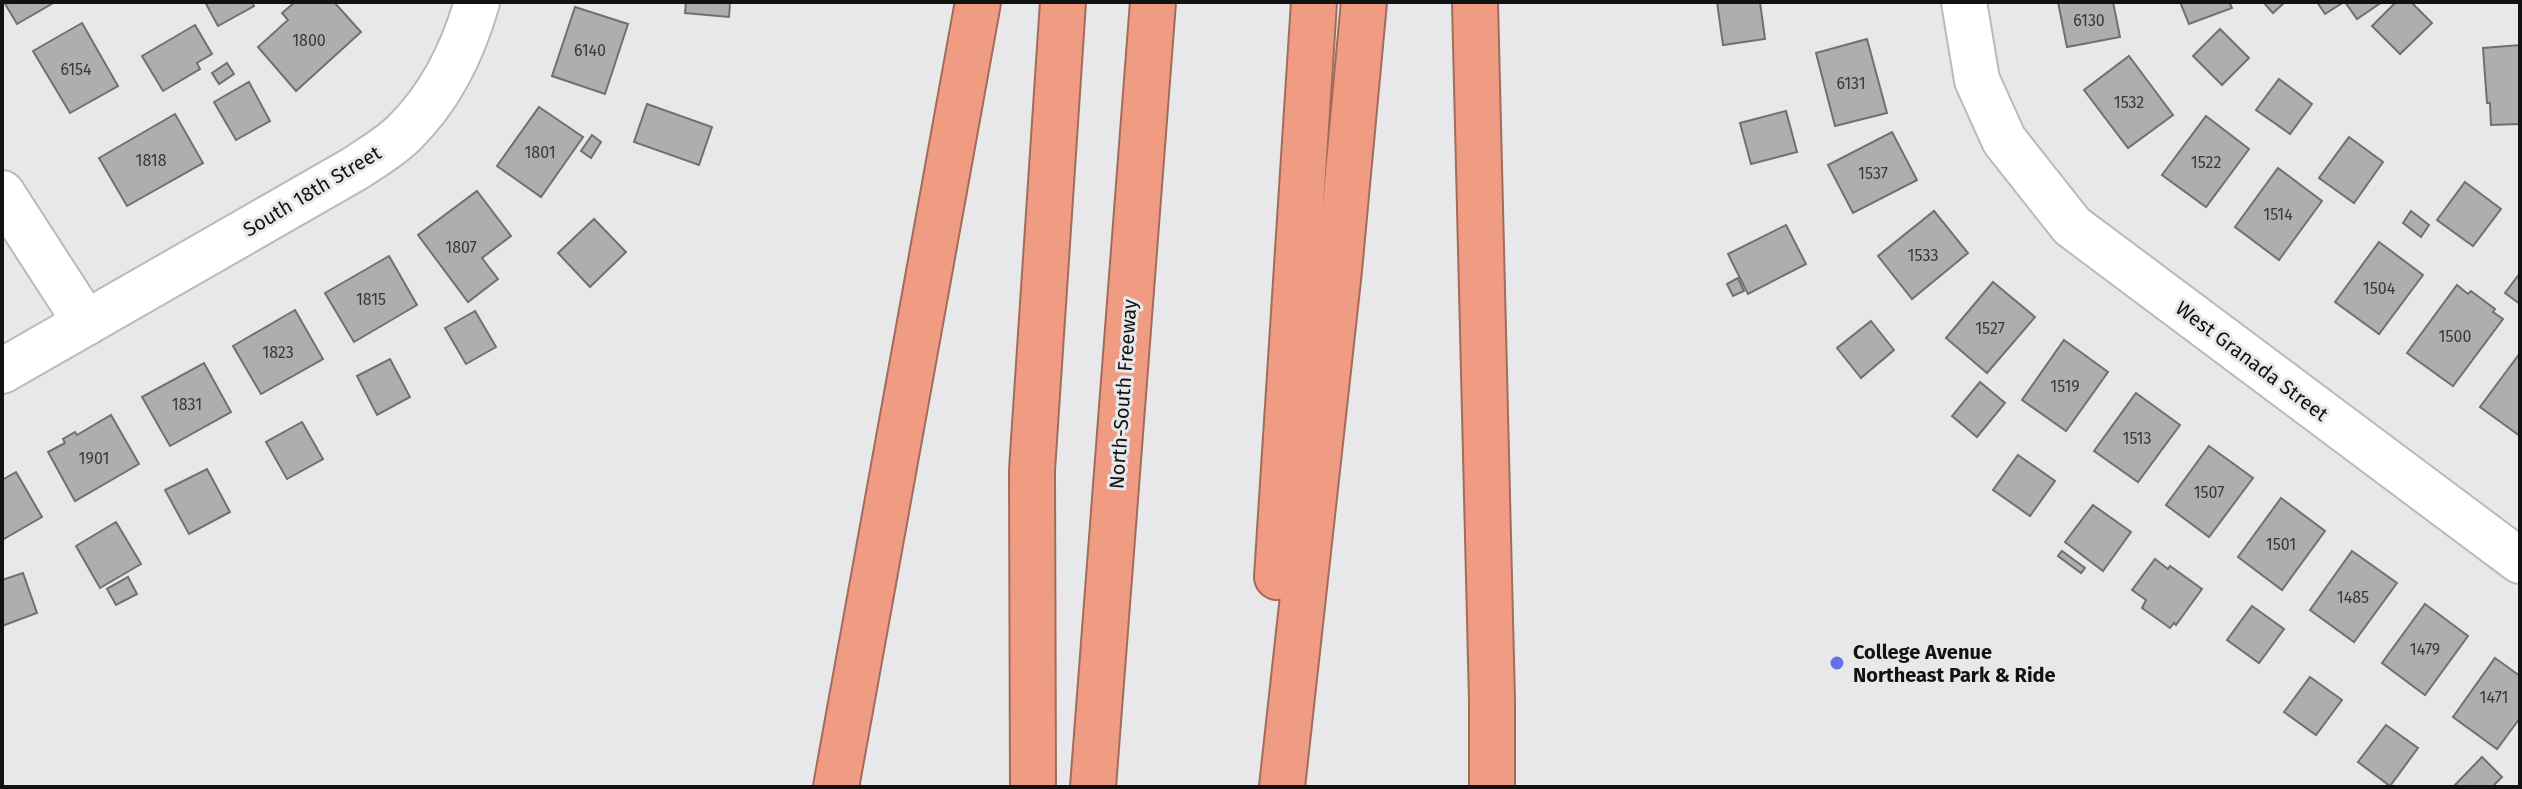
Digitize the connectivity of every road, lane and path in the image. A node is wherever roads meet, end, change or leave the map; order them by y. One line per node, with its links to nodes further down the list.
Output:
1 (477, 2): 10 (street, South 18th Street)
2 (978, 2): 13 (highway)
3 (1063, 2): 14 (highway)
4 (1153, 2): 15 (highway, North-South Freeway)
5 (1314, 2): 16 (highway)
6 (1364, 2): 17 (highway)
7 (1475, 2): 18 (highway)
8 (1964, 2): 12 (street, West Granada Street)
9 (2, 193): 10 (street)
10 (86, 323): 11 (street, South 18th Street)
11 (2, 371)
12 (2520, 561)
13 (836, 787)
14 (1033, 787)
15 (1093, 787)
16 (1263, 787)
17 (1282, 787)
18 (1492, 787)

